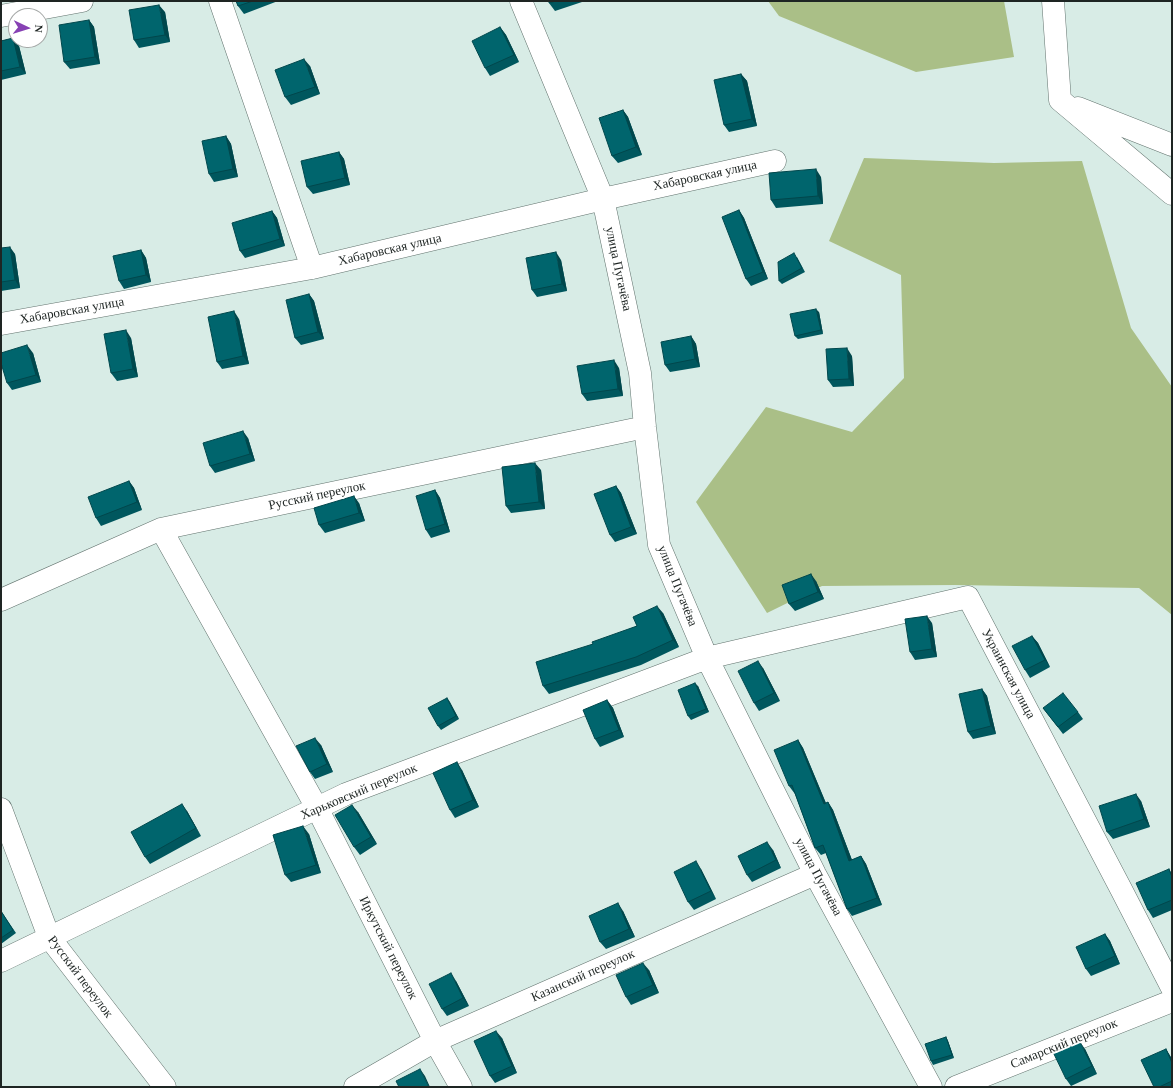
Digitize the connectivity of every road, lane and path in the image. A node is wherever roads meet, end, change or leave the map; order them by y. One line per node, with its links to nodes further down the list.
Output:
1 (82, 1): 5 (street)
2 (220, 1): 11 (street)
3 (521, 1): 10 (street, улица Пугачёва)
4 (1053, 1): 6 (street)
5 (1, 16)
6 (1060, 100): 7 (street); 9 (street)
7 (1172, 145)
8 (775, 161): 10 (street, Хабаровская улица)
9 (1172, 194)
10 (603, 199): 11 (street, Хабаровская улица); 13 (street, улица Пугачёва)
11 (312, 268): 12 (street, Хабаровская улица)
12 (1, 324)
13 (644, 426): 14 (street, Русский переулок); 16 (street, улица Пугачёва)
14 (161, 529): 15 (street, Русский переулок); 17 (street, Иркутский переулок)
15 (1, 600)
16 (707, 658): 17 (street, Харьковский переулок); 19 (street, улица Пугачёва); 22 (street, Украинская улица)
17 (317, 808): 20 (street, Харьковский переулок); 24 (street, Иркутский переулок)
18 (1, 809): 20 (street, Русский переулок)
19 (816, 874): 24 (street, Казанский переулок); 28 (street, улица Пугачёва)
20 (48, 937): 21 (street, Харьковский переулок); 25 (street, Русский переулок)
21 (1, 961)
22 (1172, 988)
23 (1172, 1000): 29 (street, Самарский переулок)
24 (435, 1041): 26 (street, Казанский переулок); 27 (street, Иркутский переулок)
25 (165, 1087)
26 (355, 1087)
27 (461, 1087)
28 (931, 1087)
29 (956, 1087)

